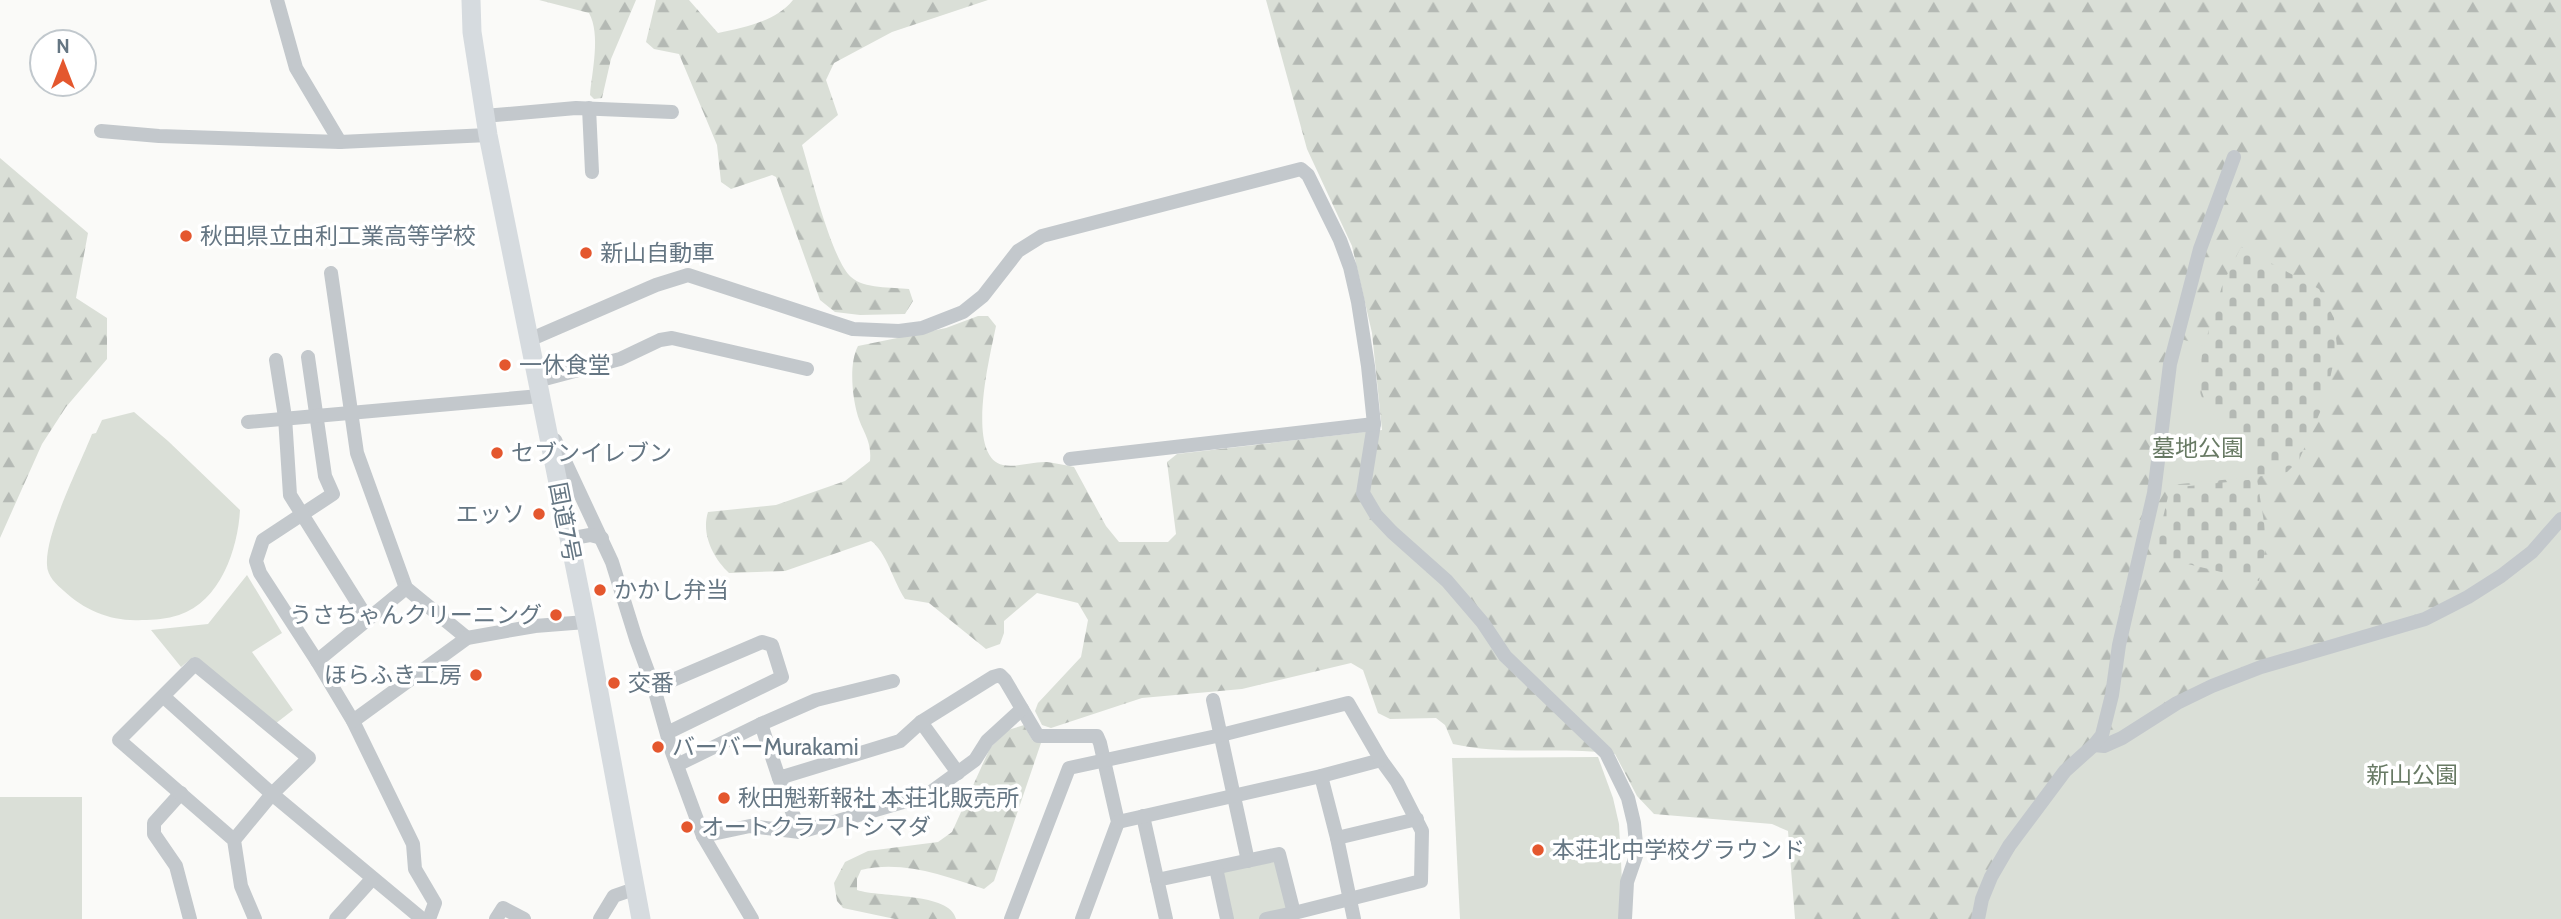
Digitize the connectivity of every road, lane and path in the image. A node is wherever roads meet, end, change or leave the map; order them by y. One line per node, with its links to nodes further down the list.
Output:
1 (277, 0): 7 (street)
2 (471, 0): 5 (highway, 国道7号)
3 (589, 108): 4 (street); 5 (street); 9 (street)
4 (672, 112)
5 (486, 125): 7 (street); 11 (highway, 国道7号)
6 (101, 131): 7 (street)
7 (340, 142)
8 (2234, 157): 42 (street)
9 (592, 172)
10 (331, 273): 16 (street)
11 (528, 340): 15 (highway, 国道7号); 21 (street)
12 (308, 357): 17 (street)
13 (276, 360): 18 (street)
14 (807, 369): 15 (street)
15 (539, 389): 16 (street); 19 (highway, 国道7号)
16 (350, 412): 17 (street); 27 (street)
17 (316, 414): 18 (street); 23 (street)
18 (285, 417): 20 (street); 23 (street)
19 (544, 417): 25 (street); 26 (highway, 国道7号)
20 (248, 422)
21 (1374, 424): 22 (street); 82 (street)
22 (1070, 459)
23 (301, 514): 28 (street); 31 (street)
24 (2561, 519): 42 (street)
25 (602, 538): 26 (street); 33 (street)
26 (568, 539): 29 (highway, 国道7号)
27 (406, 588): 28 (street); 30 (street)
28 (367, 618): 31 (street)
29 (586, 622): 30 (street); 63 (highway, 国道7号)
30 (467, 638): 37 (street)
31 (317, 661): 37 (street)
32 (892, 681): 39 (street)
33 (654, 688): 40 (street); 40 (street)
34 (164, 697): 49 (street); 50 (street); 50 (street)
35 (1213, 700): 41 (street)
36 (1022, 709): 38 (street); 44 (street); 46 (street)
37 (353, 721): 71 (street)
38 (921, 722): 46 (street); 48 (street)
39 (761, 724): 45 (street); 48 (street)
40 (667, 733): 45 (street)
41 (1221, 735): 43 (street); 44 (street); 51 (street)
42 (2094, 745): 83 (street)
43 (1381, 760): 47 (street); 53 (street)
44 (1103, 761): 54 (street); 77 (street)
45 (677, 765): 56 (street)
46 (958, 773): 55 (street)
47 (1321, 776): 51 (street); 57 (street)
48 (779, 778): 55 (street)
49 (181, 793): 58 (street); 67 (street)
50 (272, 794): 58 (street); 61 (street)
51 (1233, 797): 52 (street); 59 (street)
52 (1143, 816): 54 (street); 62 (street)
53 (1417, 819): 57 (street); 64 (street)
54 (1118, 822): 66 (street)
55 (800, 832): 56 (street)
56 (703, 836): 76 (street)
57 (1338, 838): 64 (street)
58 (234, 841): 68 (street)
59 (1248, 861): 60 (street); 65 (street)
60 (1216, 868): 62 (street); 79 (street)
61 (372, 879): 69 (street); 70 (street)
62 (1157, 880): 78 (street)
63 (637, 888): 74 (street); 75 (highway, 国道7号)
64 (1351, 899): 65 (street); 81 (street)
65 (1294, 913): 80 (street)
66 (1085, 918)
67 (190, 919)
68 (255, 919)
69 (336, 919)
70 (422, 919)
71 (429, 919)
72 (496, 919): 73 (street)
73 (524, 919)
74 (600, 919)
75 (641, 919)
76 (752, 919)
77 (1011, 919)
78 (1166, 919)
79 (1227, 919)
80 (1266, 919)
81 (1354, 919)
82 (1625, 919)
83 (1978, 919)

